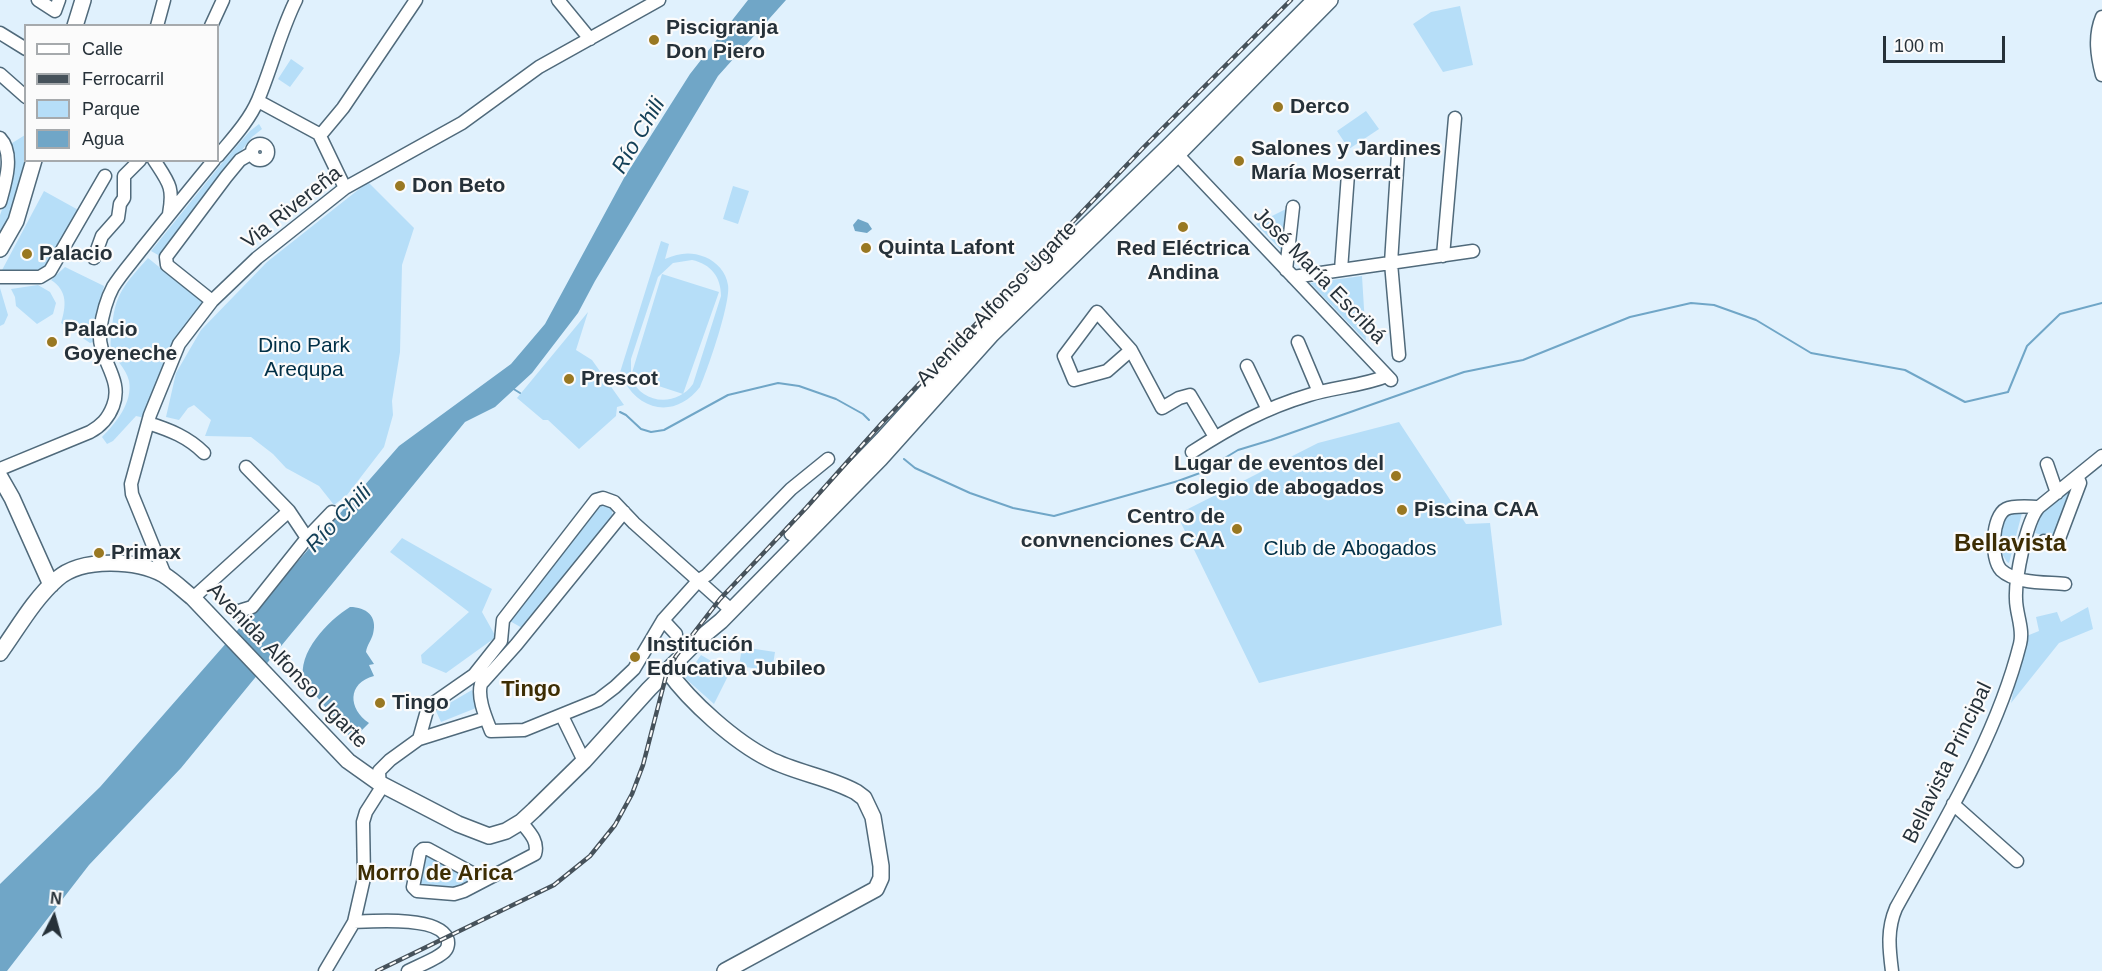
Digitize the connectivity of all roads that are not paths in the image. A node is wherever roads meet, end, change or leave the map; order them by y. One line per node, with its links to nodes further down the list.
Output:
1 (39, 0): 11 (street)
2 (83, 0): 13 (main road)
3 (164, 0): 14 (street)
4 (223, 0): 15 (street)
5 (296, 0): 22 (street)
6 (416, 0): 24 (street)
7 (558, 0): 17 (street)
8 (659, 0): 17 (street, Via Rivereña)
9 (1315, 0): 26 (main road, Avenida Alfonso Ugarte)
10 (1330, 0): 26 (main road, Avenida Alfonso Ugarte)
11 (57, 5)
12 (2102, 17): 20 (street)
13 (76, 24)
14 (158, 24)
15 (212, 24)
16 (0, 33): 18 (street)
17 (591, 39): 36 (street, Via Rivereña)
18 (24, 48)
19 (0, 74): 21 (street)
20 (2102, 75)
21 (24, 95)
22 (258, 101): 24 (street); 29 (street)
23 (1455, 118): 42 (street)
24 (319, 134): 36 (street)
25 (0, 138): 37 (street)
26 (1173, 151): 46 (street, José María Escribá); 79 (main road, Avenida Alfonso Ugarte)
27 (252, 153): 48 (street)
28 (1398, 154): 44 (street)
29 (219, 155)
30 (33, 162): 40 (main road)
31 (138, 162): 43 (street)
32 (157, 162): 39 (street)
33 (212, 162): 39 (street)
34 (1348, 174): 45 (street)
35 (105, 176): 47 (street)
36 (345, 188): 48 (street, Via Rivereña)
37 (0, 202)
38 (1293, 207): 46 (street)
39 (169, 214): 63 (street)
40 (0, 249)
41 (1473, 251): 42 (street)
42 (1443, 256): 44 (street)
43 (94, 258)
44 (1390, 263): 45 (street); 51 (street)
45 (1341, 270): 46 (street)
46 (1290, 274): 53 (street, José María Escribá)
47 (0, 277)
48 (212, 301): 55 (street, Via Rivereña)
49 (1299, 342): 53 (street)
50 (1131, 350): 50 (street); 56 (street)
51 (1399, 355)
52 (1247, 366): 54 (street)
53 (1319, 392): 54 (street)
54 (1268, 410): 56 (street)
55 (148, 423): 58 (street); 73 (street, Via Rivereña)
56 (1215, 437): 57 (street)
57 (1192, 452)
58 (204, 453)
59 (2102, 456): 65 (street)
60 (828, 459): 75 (street)
61 (2047, 464): 66 (street)
62 (246, 467): 68 (street)
63 (0, 469)
64 (0, 477): 77 (main road)
65 (2078, 477): 66 (street); 72 (street)
66 (2057, 493): 67 (street)
67 (2039, 507): 74 (street, Bellavista Principal); 74 (street)
68 (289, 511): 71 (street); 78 (street)
69 (332, 512): 71 (street)
70 (624, 512): 75 (street); 83 (street); 84 (street)
71 (307, 538): 80 (street)
72 (2044, 540)
73 (165, 575): 77 (main road, Avenida Alfonso Ugarte); 78 (main road, Avenida Alfonso Ugarte)
74 (2017, 579): 76 (street); 93 (street, Bellavista Principal)
75 (699, 580): 79 (street); 81 (street)
76 (2065, 584)
77 (51, 585): 85 (main road)
78 (193, 598): 92 (main road, Avenida Alfonso Ugarte)
79 (728, 606): 86 (main road, Avenida Alfonso Ugarte)
80 (239, 611)
81 (663, 620): 82 (street); 88 (street)
82 (676, 634)
83 (501, 636): 84 (street); 87 (street)
84 (516, 645): 87 (street)
85 (0, 653)
86 (668, 671): 91 (main road, Avenida Alfonso Ugarte); 100 (main road)
87 (477, 679): 89 (street); 90 (street)
88 (562, 716): 89 (street); 91 (street)
89 (486, 718): 90 (street)
90 (419, 739): 92 (street)
91 (584, 760): 94 (main road, Avenida Alfonso Ugarte)
92 (379, 783): 94 (main road, Avenida Alfonso Ugarte); 97 (street)
93 (1953, 804): 95 (street); 101 (street, Bellavista Principal)
94 (522, 822): 96 (street)
95 (2017, 861)
96 (485, 880): 96 (street)
97 (354, 922): 98 (street); 99 (street)
98 (325, 971)
99 (408, 971)
100 (725, 971)
101 (1892, 971)

